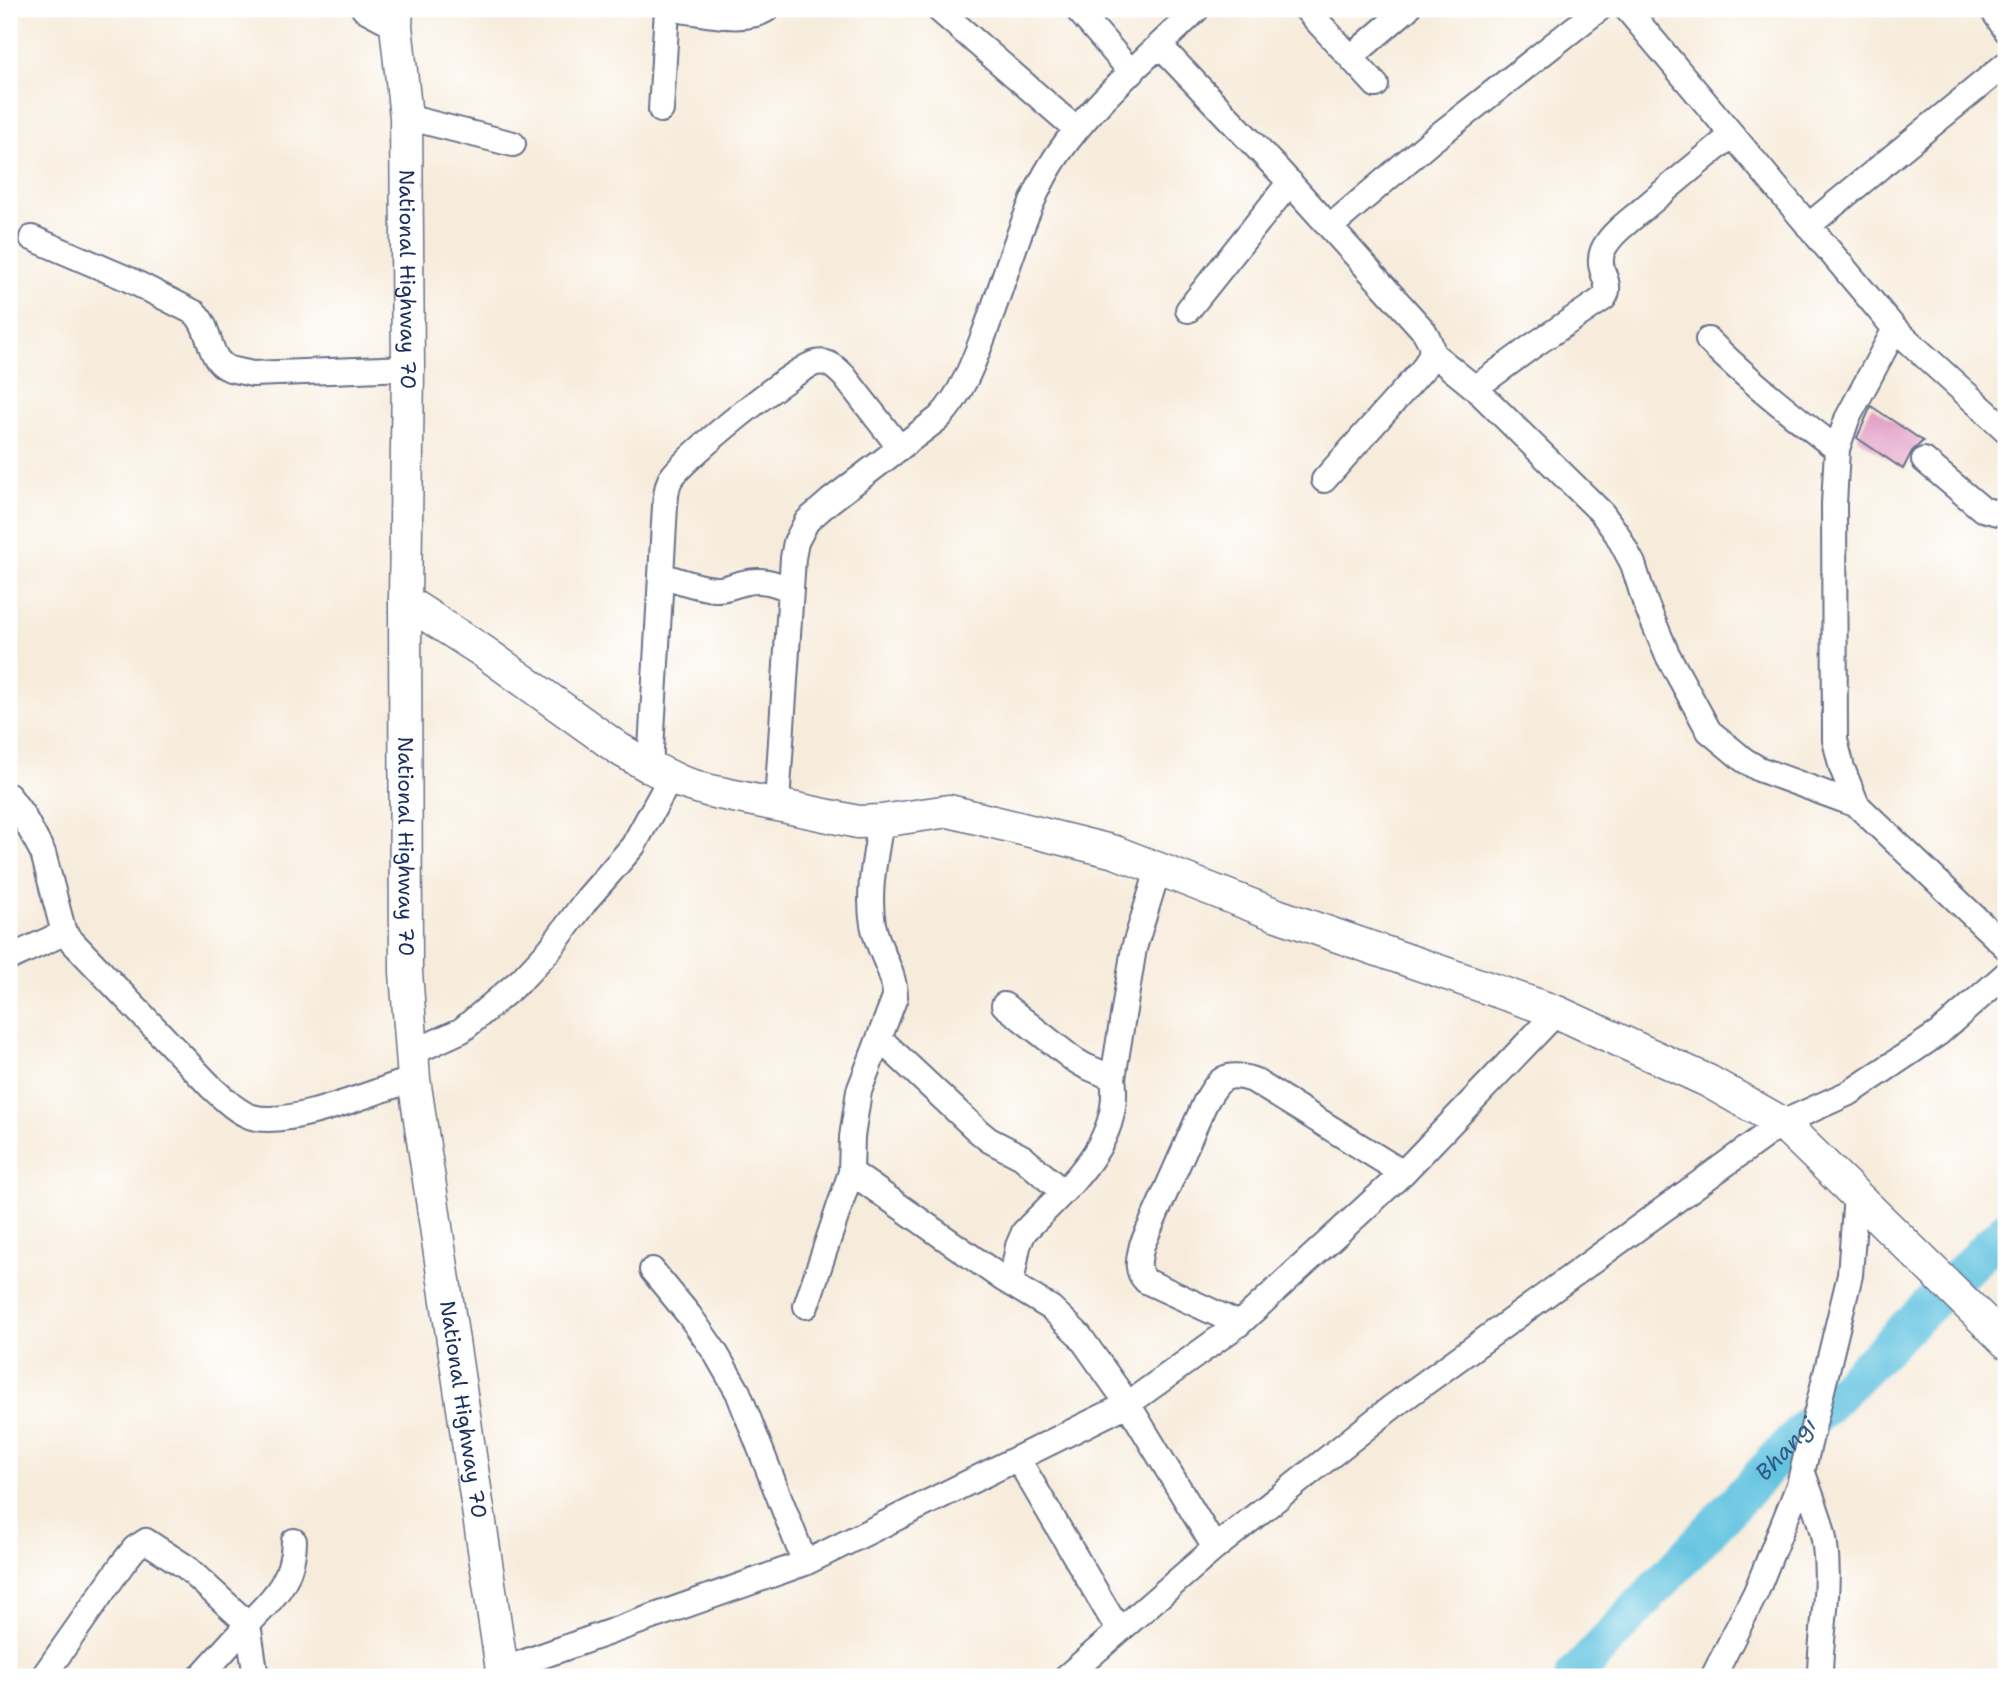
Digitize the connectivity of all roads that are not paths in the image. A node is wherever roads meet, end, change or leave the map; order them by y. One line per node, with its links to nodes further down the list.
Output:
1 (364, 9): 13 (street)
2 (667, 9): 20 (street)
3 (673, 9): 4 (street)
4 (767, 9)
5 (938, 9): 22 (street)
6 (1077, 9): 18 (street)
7 (1197, 9): 15 (street)
8 (1306, 9): 16 (street)
9 (1406, 9): 16 (street)
10 (1599, 9): 27 (street)
11 (1993, 9): 14 (street)
12 (1637, 12): 23 (street)
13 (397, 17): 21 (main road, National Highway 70)
14 (2006, 30)
15 (1160, 46): 18 (street); 25 (street)
16 (1351, 57): 19 (street)
17 (2006, 64): 26 (street)
18 (1132, 74): 22 (street)
19 (1376, 85)
20 (661, 110)
21 (405, 117): 24 (street); 33 (main road, National Highway 70)
22 (1076, 129): 36 (street)
23 (1732, 135): 26 (street); 34 (street)
24 (513, 144)
25 (1290, 182): 27 (street); 29 (street)
26 (1808, 226): 30 (street)
27 (1330, 227): 32 (street)
28 (32, 238): 33 (street)
29 (1188, 310)
30 (1895, 329): 35 (street); 37 (street)
31 (1708, 340): 37 (street)
32 (1432, 353): 34 (street); 39 (street)
33 (408, 368): 43 (main road, National Highway 70)
34 (1475, 388): 47 (street)
35 (2006, 430)
36 (900, 448): 41 (street); 42 (street)
37 (1837, 449): 47 (street)
38 (1924, 460): 40 (street)
39 (1324, 480)
40 (2006, 508)
41 (661, 575): 42 (street); 44 (street)
42 (791, 590): 46 (street)
43 (405, 601): 44 (main road); 57 (main road, National Highway 70)
44 (661, 772): 46 (main road); 57 (street)
45 (9, 796): 50 (street)
46 (777, 803): 48 (main road)
47 (1857, 805): 51 (street)
48 (881, 821): 49 (main road); 56 (street)
49 (1158, 870): 55 (main road); 58 (street)
50 (64, 933): 52 (street); 57 (street)
51 (2006, 947)
52 (9, 958)
53 (2006, 974): 59 (street)
54 (1004, 1005): 58 (street)
55 (1557, 1012): 59 (main road); 61 (street)
56 (880, 1039): 60 (street); 62 (street)
57 (413, 1066): 77 (main road, National Highway 70)
58 (1113, 1078): 62 (street)
59 (1782, 1123): 63 (main road); 73 (street)
60 (851, 1171): 65 (street); 66 (street)
61 (1403, 1172): 67 (street); 67 (street)
62 (1063, 1192): 65 (street)
63 (1856, 1195): 68 (main road); 71 (street)
64 (652, 1270): 74 (street)
65 (1011, 1284): 69 (street)
66 (806, 1306)
67 (1239, 1324): 69 (street)
68 (2006, 1342)
69 (1128, 1404): 70 (street); 73 (street)
70 (1018, 1459): 74 (street); 76 (street)
71 (1803, 1473): 82 (street); 83 (street)
72 (294, 1541): 75 (street)
73 (1215, 1548): 76 (street)
74 (805, 1563): 77 (street)
75 (247, 1624): 78 (street); 79 (street); 80 (street)
76 (1119, 1631): 81 (street)
77 (502, 1674)
78 (43, 1677)
79 (200, 1677)
80 (256, 1677)
81 (1066, 1677)
82 (1713, 1677)
83 (1820, 1677)

